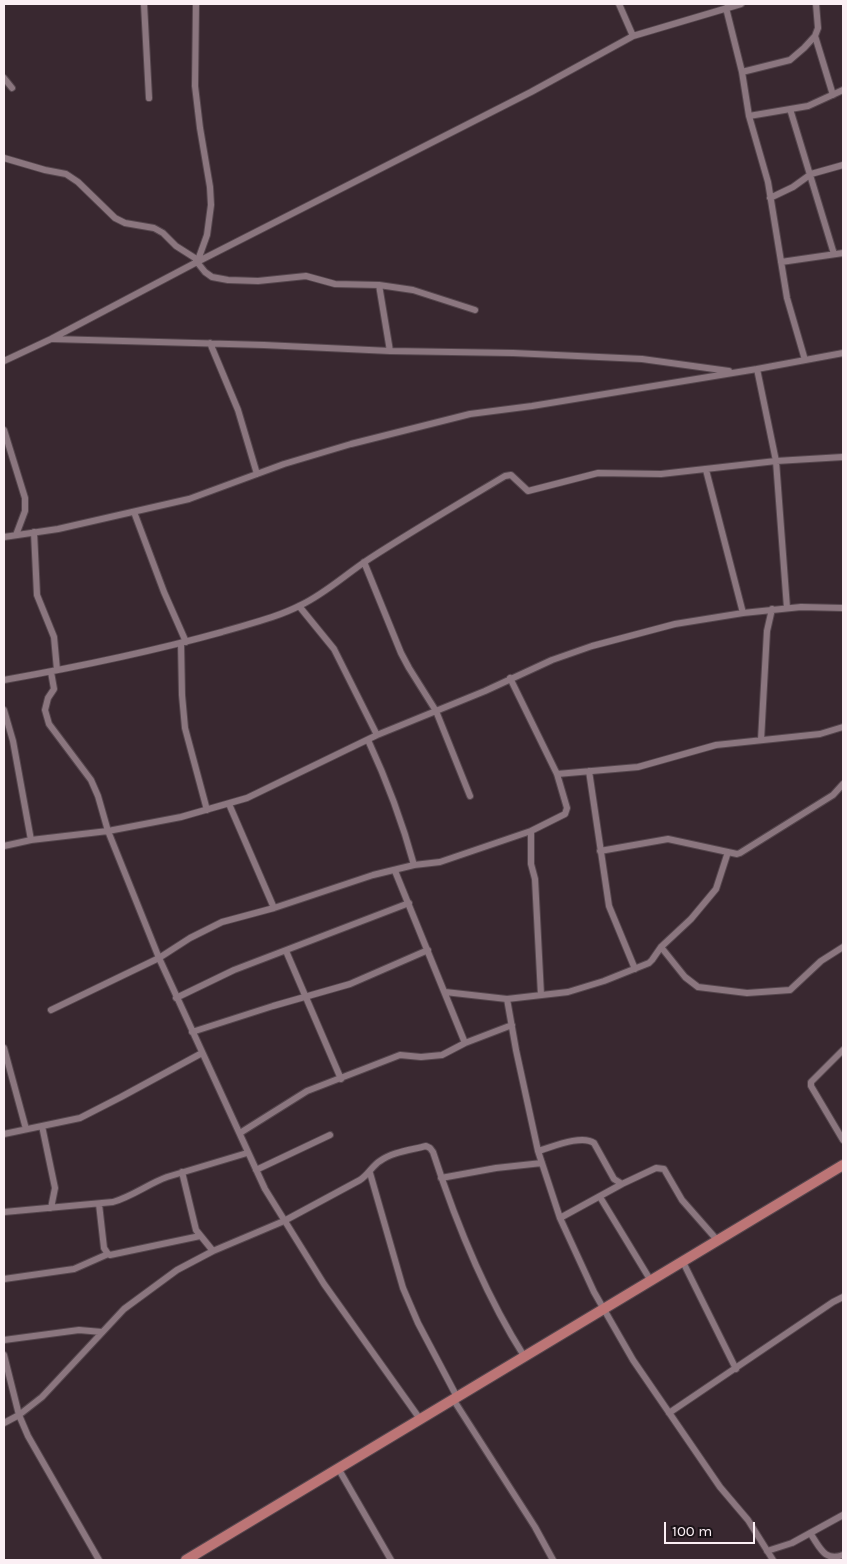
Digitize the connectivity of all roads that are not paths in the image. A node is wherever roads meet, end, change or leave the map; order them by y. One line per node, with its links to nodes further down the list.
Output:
1 (144, 4): 14 (street)
2 (196, 4): 23 (street)
3 (619, 4): 7 (street)
4 (741, 4): 6 (street)
5 (816, 4): 8 (street)
6 (726, 8): 7 (street); 9 (street)
7 (633, 36): 23 (street)
8 (815, 36): 9 (street); 13 (street)
9 (742, 72): 16 (street)
10 (4, 78): 11 (street)
11 (12, 88)
12 (843, 90): 13 (street)
13 (833, 95): 15 (street)
14 (149, 98)
15 (790, 109): 16 (street); 19 (street)
16 (749, 116): 20 (street)
17 (4, 158): 23 (street)
18 (843, 165): 19 (street)
19 (811, 174): 20 (street); 22 (street)
20 (770, 198): 24 (street)
21 (843, 253): 22 (street)
22 (834, 254): 24 (street)
23 (197, 261): 25 (street); 27 (street)
24 (780, 262): 31 (street)
25 (379, 285): 26 (street); 29 (street)
26 (475, 310)
27 (51, 339): 28 (street); 32 (street)
28 (210, 343): 29 (street); 39 (street)
29 (390, 351): 34 (street)
30 (843, 353): 31 (street)
31 (805, 360): 33 (street)
32 (4, 361)
33 (757, 369): 34 (street); 37 (street)
34 (736, 372): 39 (street)
35 (4, 430): 42 (street)
36 (843, 457): 37 (street)
37 (776, 461): 38 (street); 46 (street)
38 (706, 470): 44 (street); 49 (street)
39 (257, 474): 40 (street)
40 (134, 512): 41 (street); 50 (street)
41 (34, 532): 42 (street); 51 (street)
42 (16, 535): 43 (street)
43 (4, 536)
44 (364, 562): 45 (street); 55 (street)
45 (299, 606): 50 (street); 57 (street)
46 (787, 608): 47 (street); 48 (street)
47 (843, 608)
48 (772, 609): 49 (street); 59 (street)
49 (743, 613): 52 (street)
50 (184, 642): 51 (street); 65 (street)
51 (54, 671): 53 (street); 66 (street)
52 (510, 678): 55 (street); 61 (street)
53 (4, 680)
54 (4, 710): 68 (street)
55 (436, 711): 57 (street); 63 (street)
56 (843, 727): 59 (street)
57 (377, 735): 58 (street)
58 (368, 740): 64 (street); 72 (street)
59 (761, 740): 60 (street)
60 (589, 771): 61 (street); 70 (street)
61 (557, 774): 67 (street)
62 (843, 784): 71 (street)
63 (470, 796)
64 (229, 804): 65 (street); 75 (street)
65 (207, 810): 66 (street)
66 (108, 831): 68 (street); 80 (street)
67 (531, 831): 72 (street); 83 (street)
68 (31, 840): 69 (street)
69 (4, 846)
70 (600, 851): 71 (street); 81 (street)
71 (728, 852): 76 (street)
72 (414, 865): 73 (street)
73 (395, 871): 74 (street); 75 (street)
74 (409, 903): 78 (street); 79 (street)
75 (274, 908): 80 (street)
76 (661, 947): 77 (street); 81 (street)
77 (843, 947)
78 (428, 950): 82 (street); 84 (street)
79 (286, 951): 84 (street); 85 (street)
80 (159, 958): 85 (street); 87 (street)
81 (635, 969): 83 (street)
82 (445, 992): 86 (street); 90 (street)
83 (542, 995): 86 (street)
84 (306, 996): 89 (street); 94 (street)
85 (176, 998): 89 (street)
86 (507, 999): 88 (street)
87 (51, 1010)
88 (512, 1025): 90 (street); 101 (street)
89 (192, 1032): 93 (street)
90 (465, 1043): 94 (street)
91 (4, 1048): 96 (street)
92 (843, 1050): 100 (street)
93 (202, 1053): 95 (street); 97 (street)
94 (341, 1079): 97 (street)
95 (42, 1126): 96 (street); 112 (street)
96 (26, 1129): 98 (street)
97 (240, 1133): 102 (street)
98 (4, 1134)
99 (330, 1135): 105 (street)
100 (843, 1140)
101 (538, 1152): 103 (street); 109 (street)
102 (247, 1153): 105 (street); 106 (street)
103 (542, 1163): 108 (street); 114 (street)
104 (843, 1165): 117 (main road)
105 (256, 1170): 115 (street)
106 (182, 1172): 111 (street); 116 (street)
107 (370, 1173): 108 (street); 115 (street); 130 (street)
108 (441, 1178): 128 (street)
109 (622, 1184): 110 (street); 117 (street)
110 (600, 1197): 114 (street); 122 (street)
111 (99, 1204): 112 (street); 119 (street)
112 (51, 1208): 113 (street)
113 (4, 1212)
114 (560, 1218): 124 (street)
115 (284, 1221): 118 (street); 133 (street)
116 (200, 1236): 118 (street); 119 (street)
117 (718, 1241): 120 (main road)
118 (214, 1251): 125 (street)
119 (108, 1254): 121 (street)
120 (683, 1262): 122 (main road); 129 (street)
121 (4, 1279)
122 (651, 1281): 124 (main road)
123 (843, 1298): 129 (street)
124 (605, 1309): 128 (main road); 131 (street)
125 (102, 1332): 126 (street); 132 (street)
126 (4, 1340)
127 (4, 1355): 132 (street)
128 (524, 1356): 130 (main road)
129 (736, 1369): 131 (street)
130 (455, 1398): 133 (main road); 143 (street)
131 (669, 1413): 138 (street)
132 (19, 1416): 134 (street); 140 (street)
133 (420, 1419): 135 (main road)
134 (4, 1423)
135 (338, 1468): 141 (main road); 142 (street)
136 (843, 1515): 137 (street)
137 (810, 1533): 138 (street); 139 (street)
138 (767, 1551): 144 (street)
139 (843, 1555)
140 (99, 1560)
141 (186, 1560)
142 (391, 1560)
143 (553, 1560)
144 (773, 1560)

